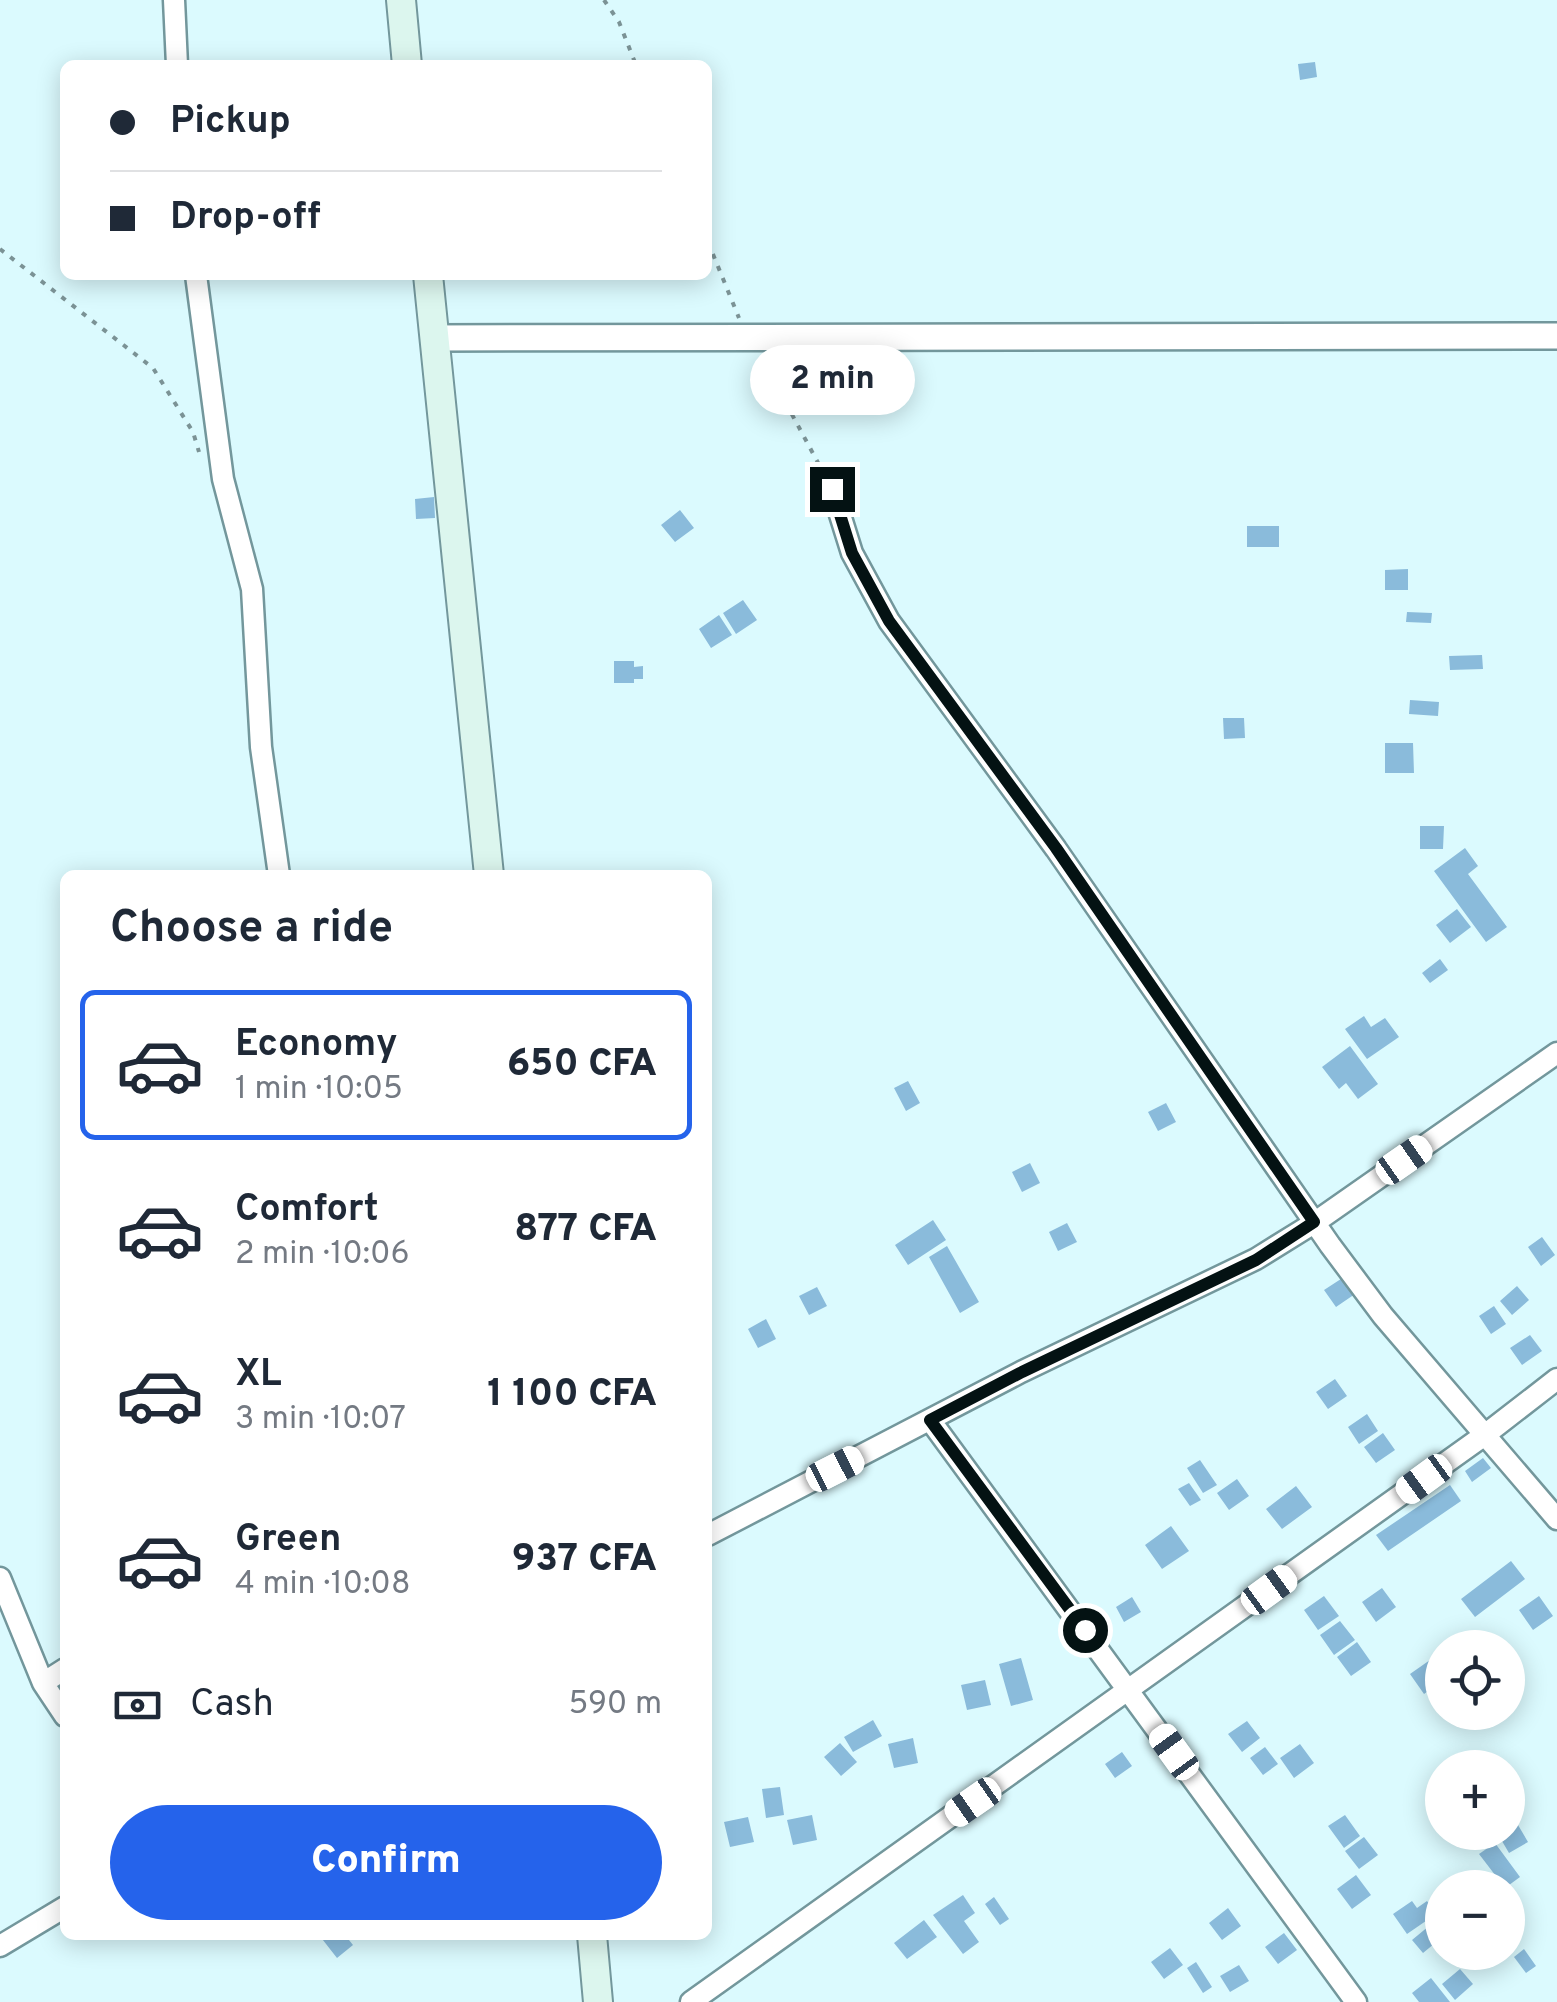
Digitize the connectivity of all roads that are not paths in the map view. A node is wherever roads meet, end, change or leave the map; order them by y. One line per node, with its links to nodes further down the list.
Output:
1 (174, 0): 3 (street)
2 (401, 0): 4 (main road)
3 (177, 60)
4 (407, 60)
5 (197, 280): 10 (street)
6 (428, 280): 8 (main road)
7 (1557, 336): 8 (street)
8 (434, 338): 11 (main road)
9 (832, 489): 13 (street)
10 (279, 870)
11 (488, 870)
12 (1557, 1053): 13 (street)
13 (1314, 1222): 15 (street); 16 (street)
14 (1557, 1379): 16 (street)
15 (930, 1420): 18 (street); 22 (street)
16 (1486, 1434): 17 (street); 22 (street)
17 (1557, 1519)
18 (712, 1534)
19 (0, 1578): 21 (street)
20 (60, 1672): 21 (street)
21 (43, 1683): 23 (street)
22 (1129, 1690): 28 (street); 29 (street)
23 (60, 1708)
24 (60, 1911): 26 (street)
25 (592, 1940): 27 (main road)
26 (0, 1946)
27 (598, 2002)
28 (692, 2002)
29 (1356, 2002)

